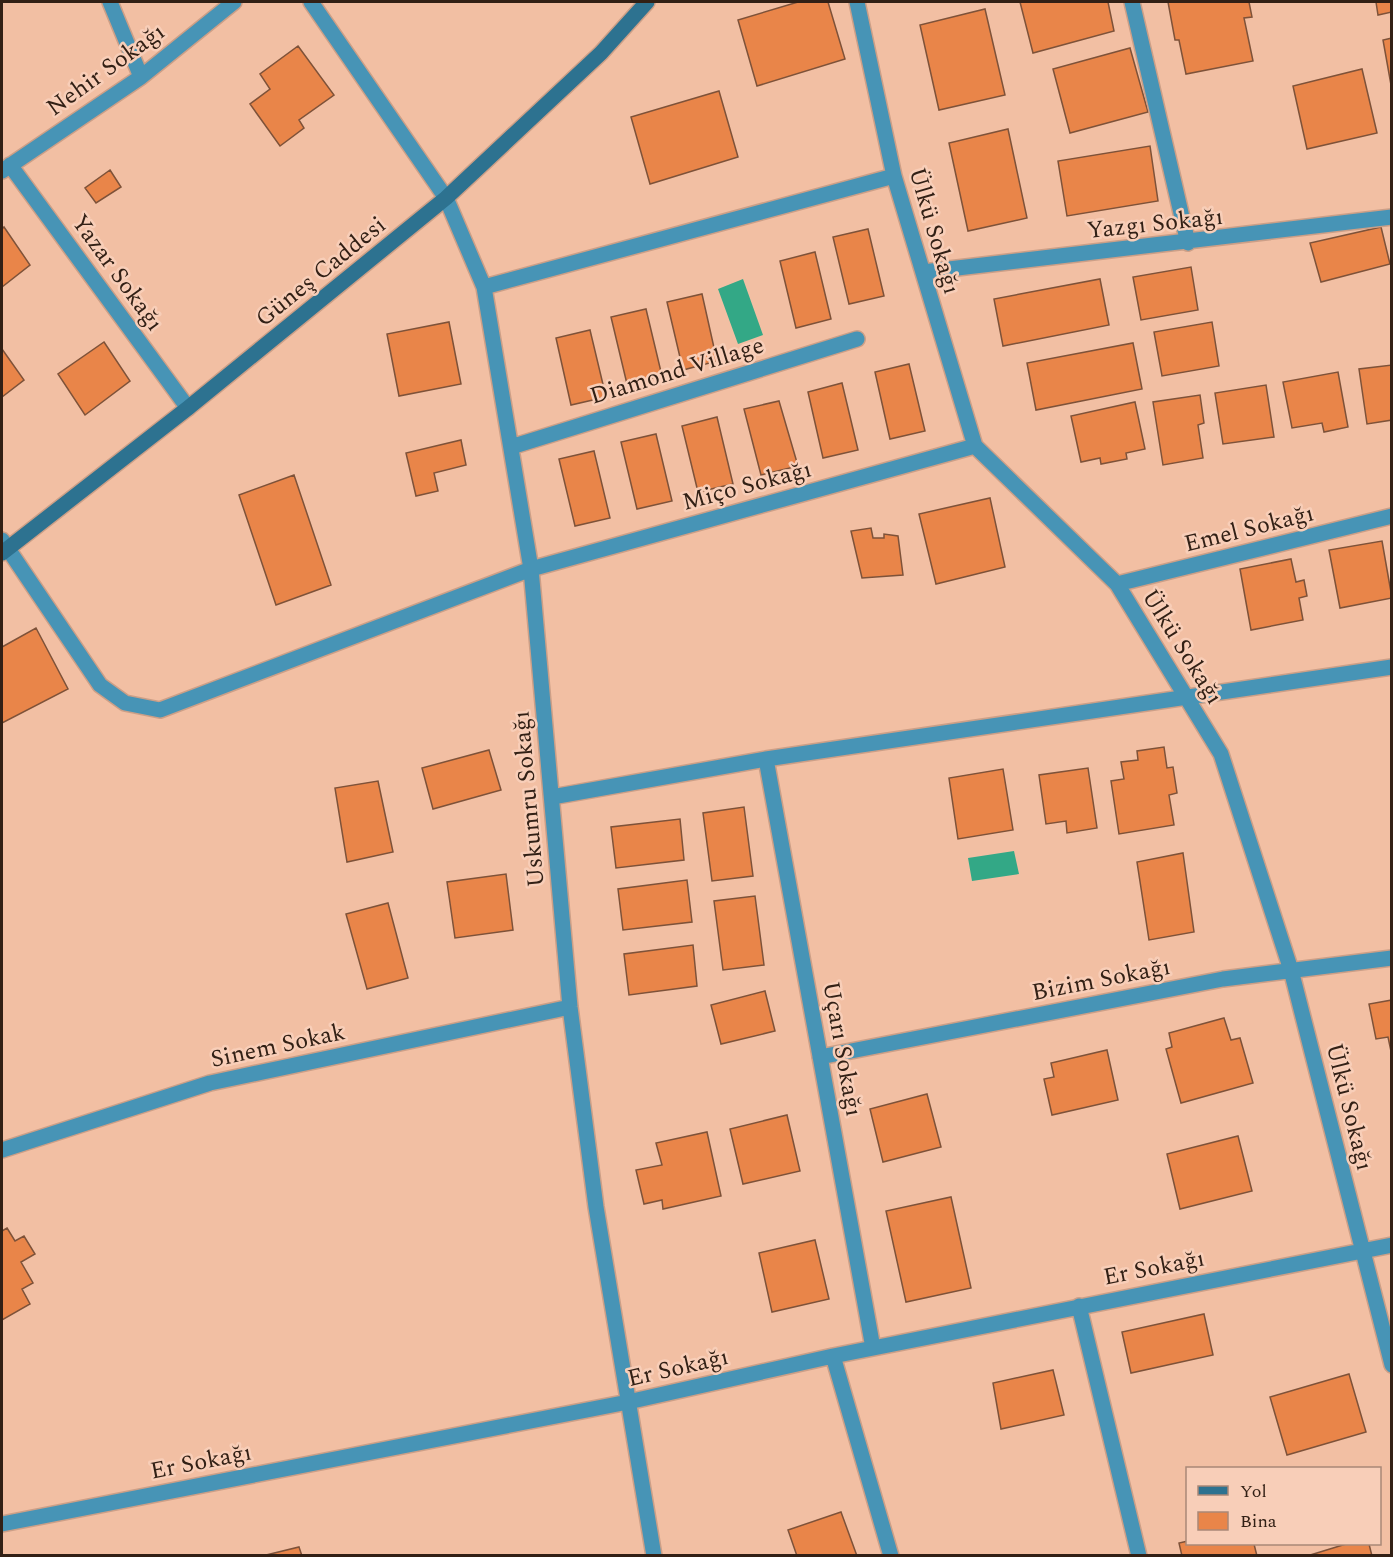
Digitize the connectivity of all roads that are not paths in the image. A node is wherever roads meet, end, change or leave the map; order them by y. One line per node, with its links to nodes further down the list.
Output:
1 (110, 2): 7 (street)
2 (234, 2): 7 (street, Nehir Sokağı)
3 (310, 2): 10 (street, Uskumru Sokağı)
4 (647, 2): 10 (main road, Güneş Caddesi)
5 (857, 2): 9 (street, Ülkü Sokağı)
6 (1132, 2): 12 (street)
7 (141, 77): 8 (street, Nehir Sokağı)
8 (6, 168): 16 (street, Yazar Sokağı)
9 (894, 176): 13 (street, Ülkü Sokağı); 14 (street)
10 (446, 198): 14 (street, Uskumru Sokağı); 16 (main road, Güneş Caddesi)
11 (1392, 217): 12 (street, Yazgı Sokağı)
12 (1188, 243): 13 (street, Yazgı Sokağı)
13 (923, 272): 17 (street, Ülkü Sokağı)
14 (484, 287): 18 (street, Uskumru Sokağı)
15 (856, 339): 18 (street, Diamond Village)
16 (188, 408): 20 (main road, Güneş Caddesi)
17 (975, 446): 21 (street, Miço Sokağı); 22 (street, Ülkü Sokağı)
18 (511, 447): 21 (street, Uskumru Sokağı)
19 (1392, 516): 22 (street, Emel Sokağı)
20 (4, 547): 21 (street, Miço Sokağı)
21 (531, 569): 26 (street, Uskumru Sokağı)
22 (1117, 584): 24 (street, Ülkü Sokağı)
23 (1392, 666): 24 (street)
24 (1186, 697): 25 (street); 28 (street, Ülkü Sokağı)
25 (766, 759): 26 (street); 30 (street, Uçarı Sokağı)
26 (552, 797): 29 (street, Uskumru Sokağı)
27 (1392, 958): 28 (street, Bizim Sokağı)
28 (1290, 970): 30 (street, Bizim Sokağı); 33 (street, Ülkü Sokağı)
29 (570, 1007): 31 (street, Sinem Sokak); 38 (street, Uskumru Sokağı)
30 (820, 1057): 35 (street, Uçarı Sokağı)
31 (2, 1150)
32 (1392, 1245): 33 (street, Er Sokağı)
33 (1362, 1250): 34 (street, Er Sokağı); 37 (street, Ülkü Sokağı)
34 (1079, 1306): 35 (street, Er Sokağı); 42 (street)
35 (873, 1348): 36 (street, Er Sokağı)
36 (833, 1356): 38 (street, Er Sokağı); 41 (street)
37 (1392, 1365)
38 (628, 1402): 39 (street, Er Sokağı); 40 (street, Uskumru Sokağı)
39 (2, 1524)
40 (654, 1556)
41 (891, 1556)
42 (1139, 1556)

